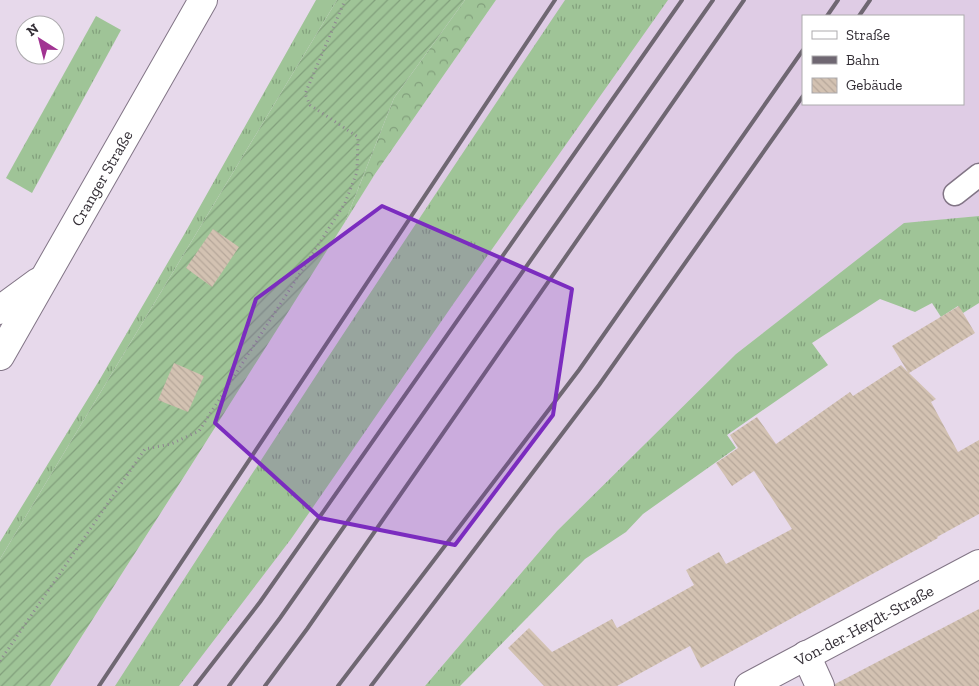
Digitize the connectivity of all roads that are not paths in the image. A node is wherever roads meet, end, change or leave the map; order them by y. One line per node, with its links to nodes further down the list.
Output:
1 (202, 0): 4 (street, Cranger Straße)
2 (979, 175): 3 (lane)
3 (955, 194)
4 (46, 277): 5 (street); 6 (street, Cranger Straße)
5 (0, 310)
6 (0, 356)
7 (979, 564): 8 (street, Von-der-Heydt-Straße)
8 (806, 655): 9 (street, Von-der-Heydt-Straße); 10 (street)
9 (749, 686)
10 (820, 686)

